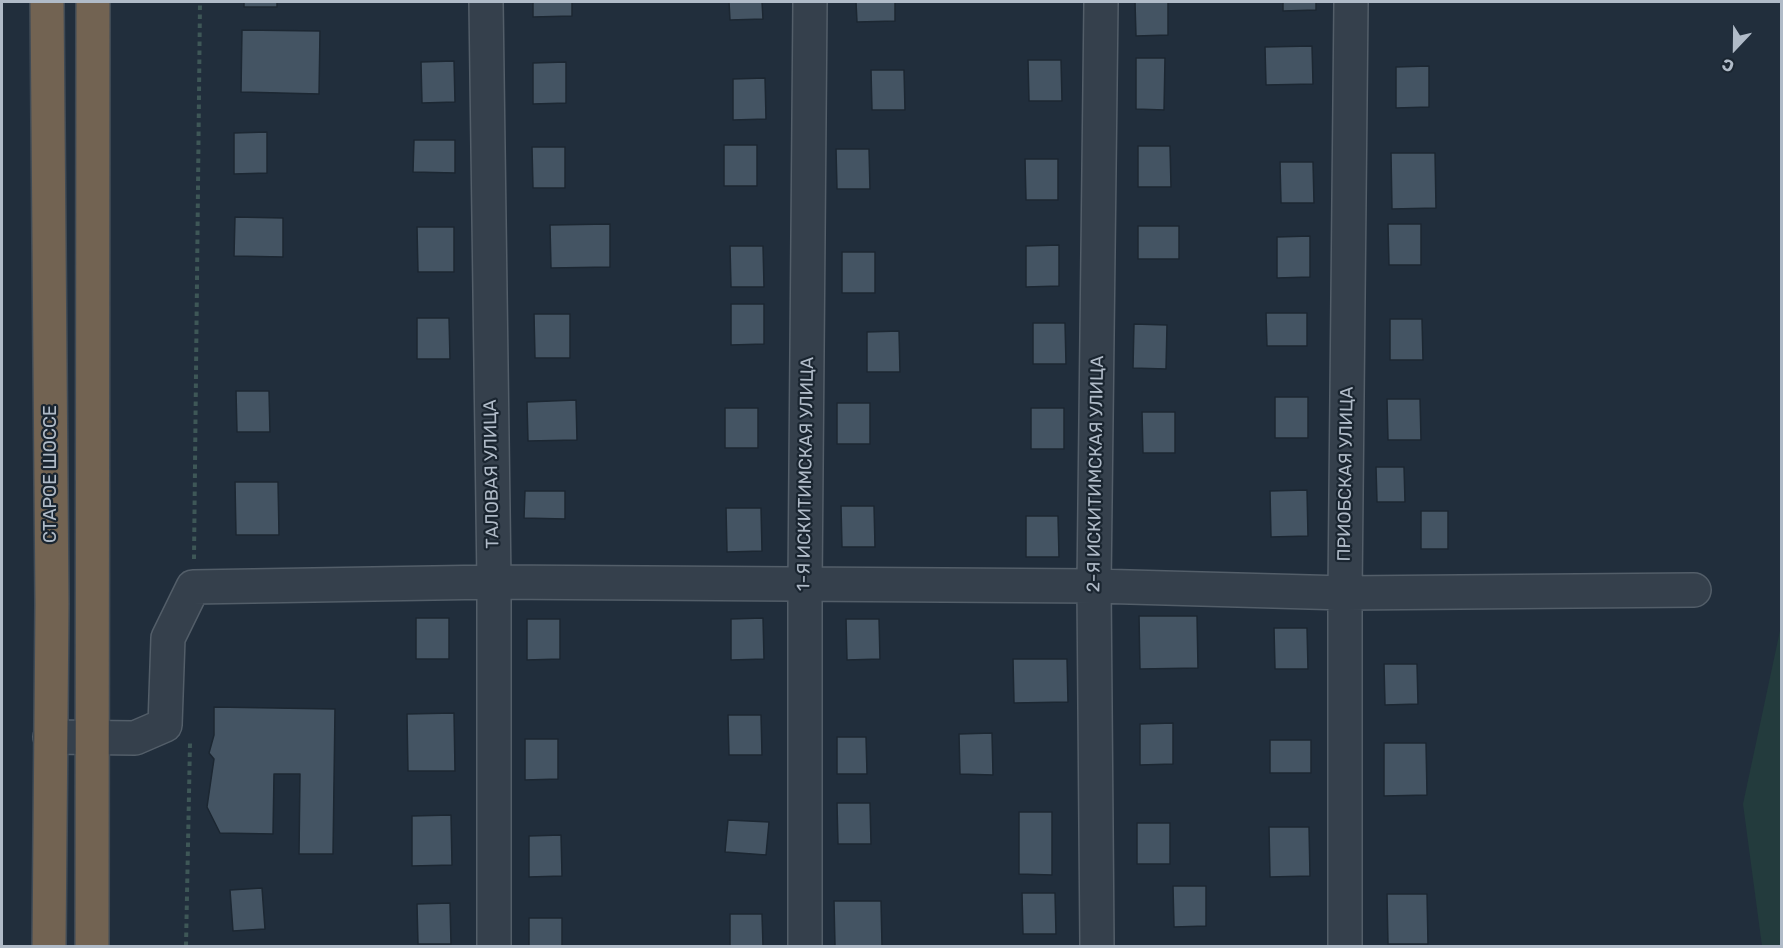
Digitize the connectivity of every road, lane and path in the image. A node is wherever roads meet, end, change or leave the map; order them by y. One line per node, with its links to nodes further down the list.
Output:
1 (47, 2): 14 (highway, СТАРОЕ ШОССЕ)
2 (93, 2): 15 (highway)
3 (200, 2): 11 (path)
4 (486, 2): 8 (street, ТАЛОВАЯ УЛИЦА)
5 (810, 2): 9 (street, 1-Я ИСКИТИМСКАЯ УЛИЦА)
6 (1101, 2): 10 (street, 2-Я ИСКИТИМСКАЯ УЛИЦА)
7 (1352, 2): 13 (street, ПРИОБСКАЯ УЛИЦА)
8 (494, 582): 9 (street); 11 (street); 20 (street, ТАЛОВАЯ УЛИЦА)
9 (805, 585): 10 (street); 21 (street, 1-Я ИСКИТИМСКАЯ УЛИЦА)
10 (1094, 586): 13 (street); 22 (street, 2-Я ИСКИТИМСКАЯ УЛИЦА)
11 (194, 587): 15 (street)
12 (1694, 590): 13 (street)
13 (1345, 592): 23 (street, ПРИОБСКАЯ УЛИЦА)
14 (50, 737): 15 (street); 17 (highway, СТАРОЕ ШОССЕ)
15 (93, 739): 18 (highway)
16 (190, 743): 19 (path)
17 (49, 946)
18 (92, 946)
19 (186, 946)
20 (494, 946)
21 (805, 946)
22 (1097, 946)
23 (1345, 946)

